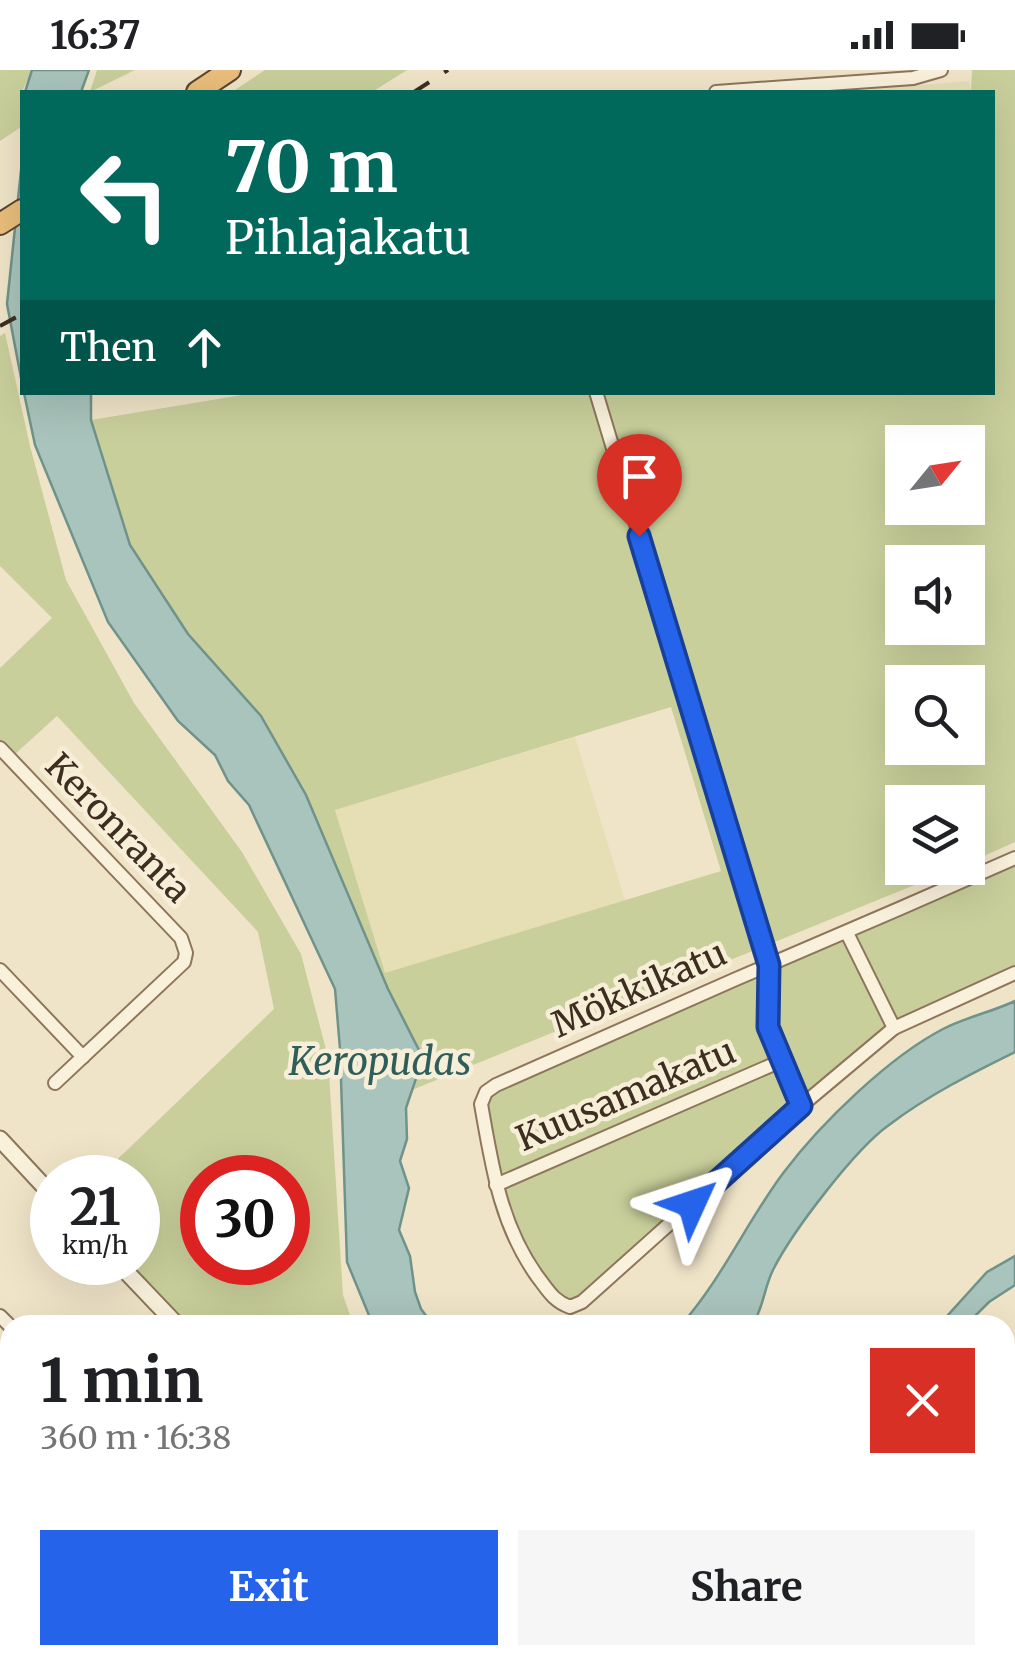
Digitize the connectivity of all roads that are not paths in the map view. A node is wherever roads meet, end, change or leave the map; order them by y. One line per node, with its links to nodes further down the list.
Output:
1 (230, 70): 3 (highway)
2 (941, 70): 4 (street)
3 (200, 90)
4 (744, 90)
5 (597, 395): 9 (street)
6 (0, 748): 13 (street, Keronranta)
7 (1015, 858): 8 (street, Mökkikatu)
8 (847, 933): 9 (street, Mökkikatu); 12 (street)
9 (769, 965): 14 (street); 19 (street, Mökkikatu)
10 (0, 970): 13 (street)
11 (1015, 973): 12 (street)
12 (894, 1028): 16 (street)
13 (83, 1057): 15 (street)
14 (781, 1061): 16 (street); 19 (street, Kuusamakatu)
15 (55, 1083)
16 (801, 1106): 19 (street)
17 (0, 1139): 18 (street)
18 (30, 1171)
19 (496, 1185)
20 (139, 1285): 21 (street)
21 (167, 1315)

